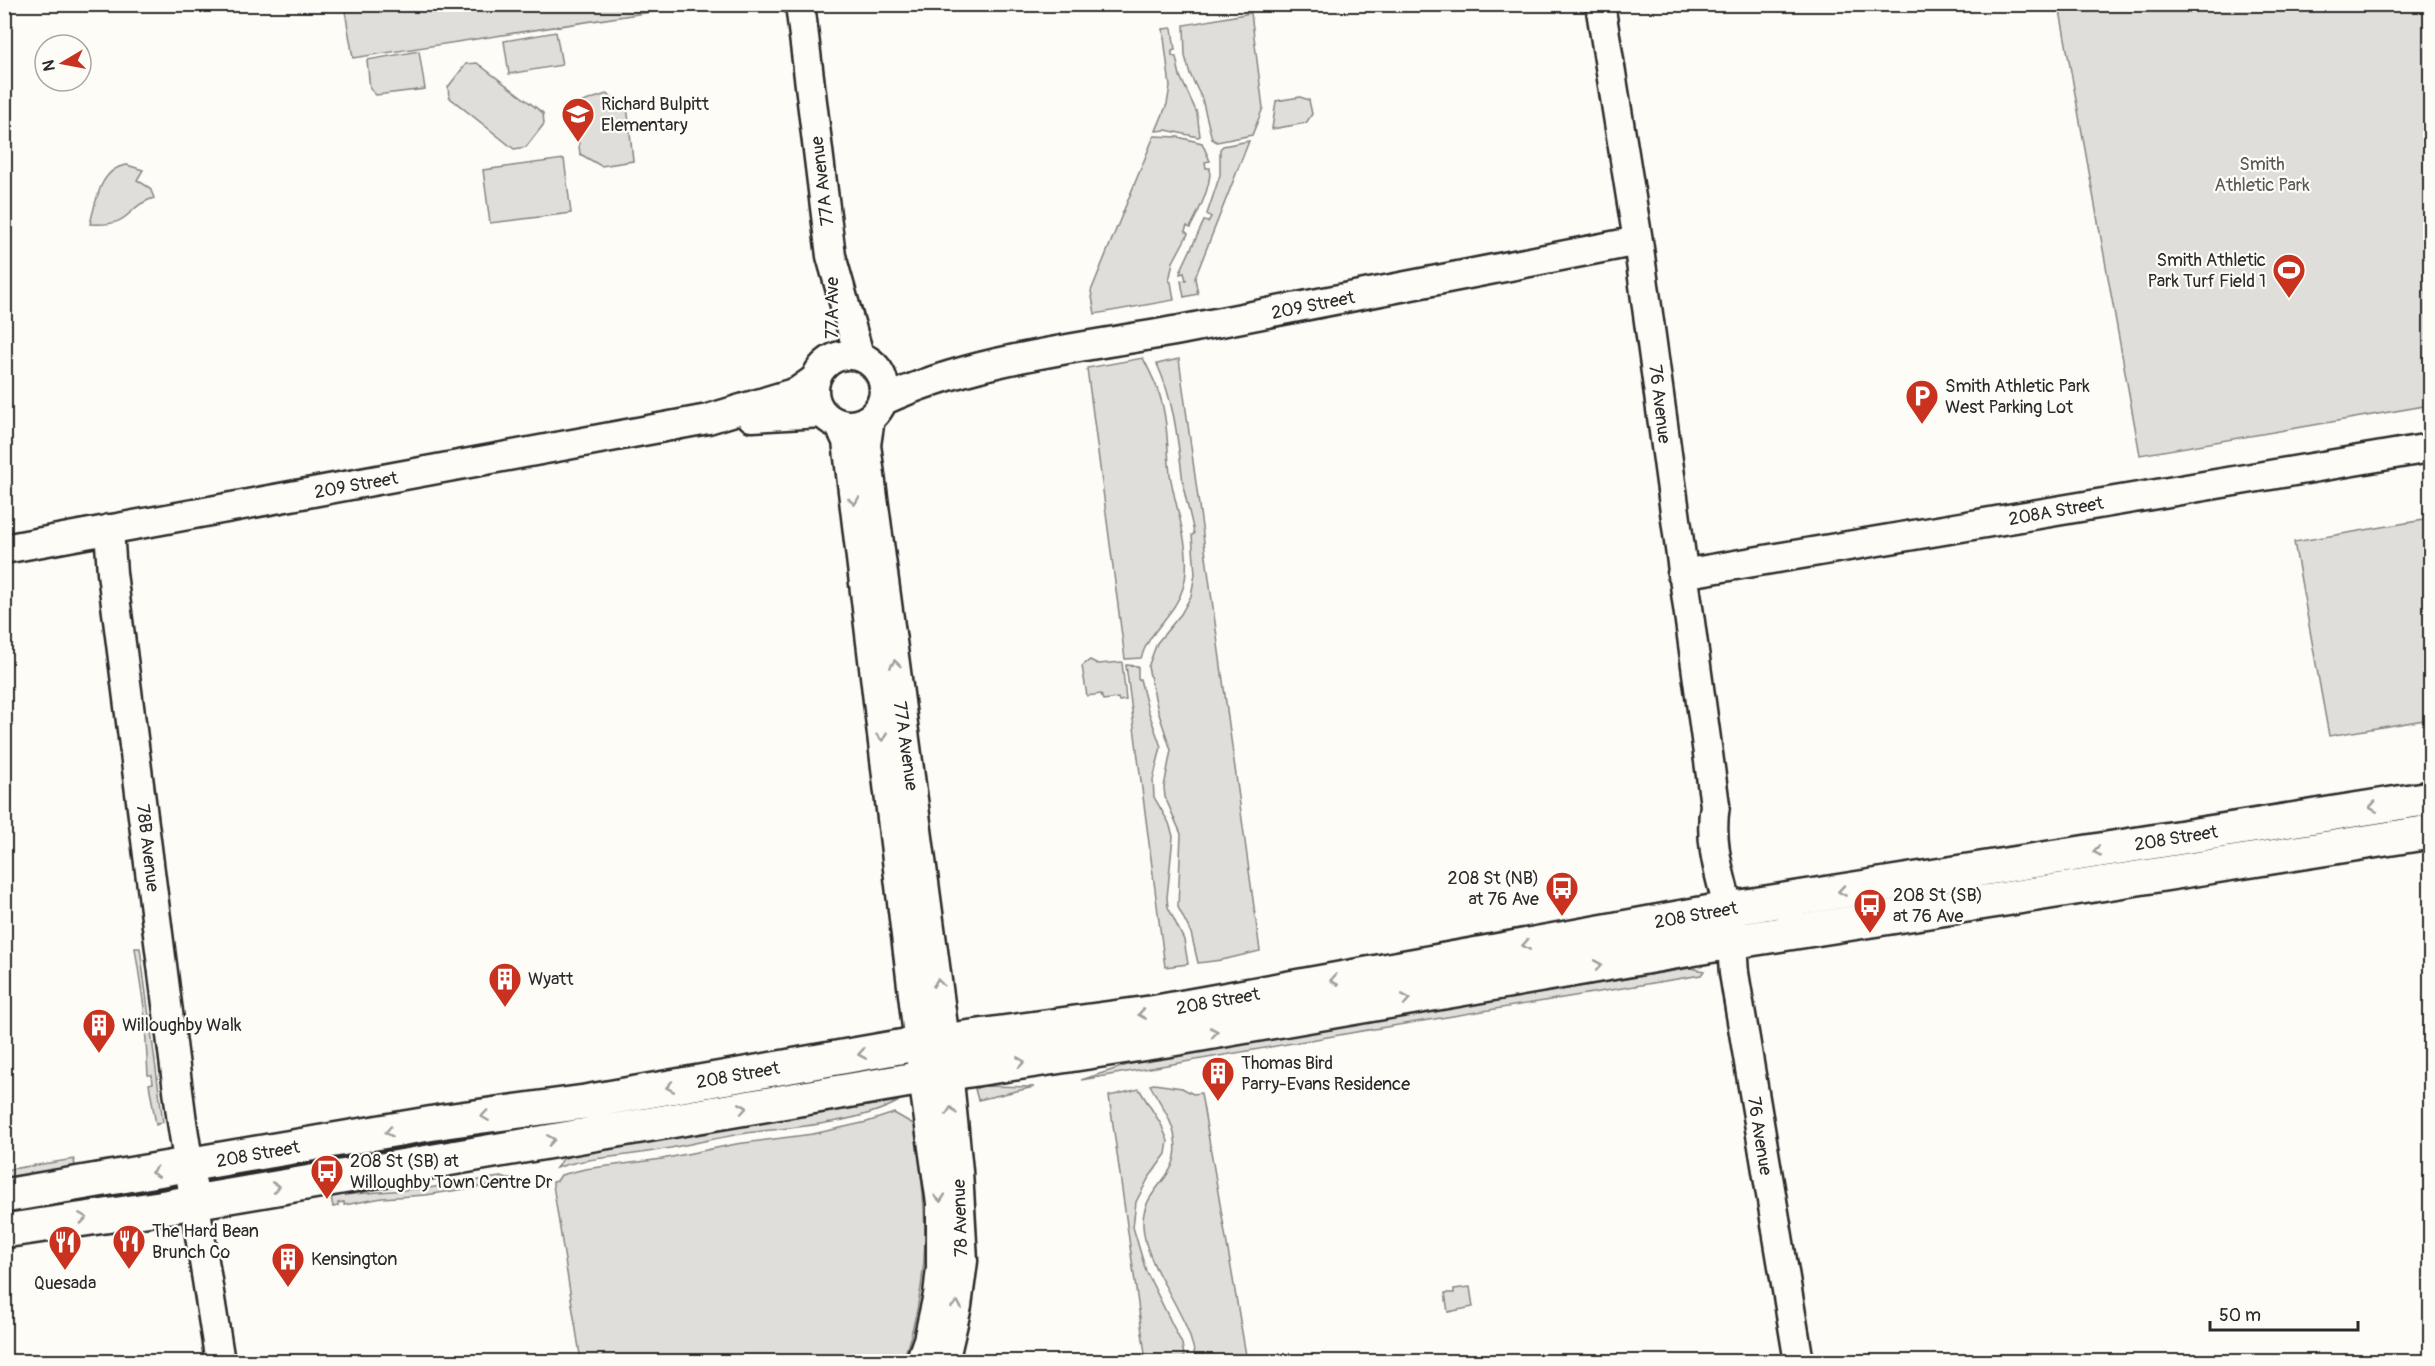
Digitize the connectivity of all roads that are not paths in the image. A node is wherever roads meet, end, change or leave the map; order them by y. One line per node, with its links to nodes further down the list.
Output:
1 (800, 4): 4 (street, 77A Avenue)
2 (1600, 4): 3 (street, 76 Avenue)
3 (1638, 241): 6 (street, 209 Street); 14 (street, 76 Avenue)
4 (831, 256): 5 (street, 77A Avenue); 7 (street, 77A Ave)
5 (868, 362): 6 (street, 209 Street); 7 (street); 8 (street)
6 (987, 365): 8 (street, 209 Street)
7 (822, 370): 9 (street); 10 (street, 209 Street)
8 (876, 410): 9 (street); 19 (street, 77A Avenue, one-way to 8)
9 (830, 418): 10 (street, 209 Street); 19 (street, 77A Avenue, one-way to 19)
10 (708, 419): 12 (street, 209 Street)
11 (2430, 448): 14 (street, 208A Street)
12 (109, 529): 13 (street, 209 Street); 21 (street, 78B Avenue)
13 (4, 549)
14 (1683, 574): 17 (street, 76 Avenue)
15 (2430, 798): 17 (main road, 208 Street, one-way to 17)
16 (2430, 832): 18 (main road, 208 Street)
17 (1728, 909): 18 (street, 76 Avenue); 19 (main road, 208 Street, one-way to 19)
18 (1731, 942): 20 (main road, 208 Street, one-way to 18); 28 (street, 76 Avenue)
19 (932, 1042): 20 (street, 77A Avenue); 21 (main road, 208 Street, one-way to 21)
20 (935, 1076): 23 (main road, 208 Street, one-way to 20); 26 (street, 78 Avenue, one-way to 26); 27 (street, 78 Avenue, one-way to 20)
21 (189, 1166): 22 (main road, 208 Street, one-way to 22); 23 (street, 78B Avenue)
22 (4, 1196)
23 (194, 1202): 24 (main road, 208 Street, one-way to 23); 25 (street, 78B Avenue)
24 (4, 1231)
25 (220, 1362)
26 (920, 1362)
27 (944, 1362)
28 (1799, 1362)

